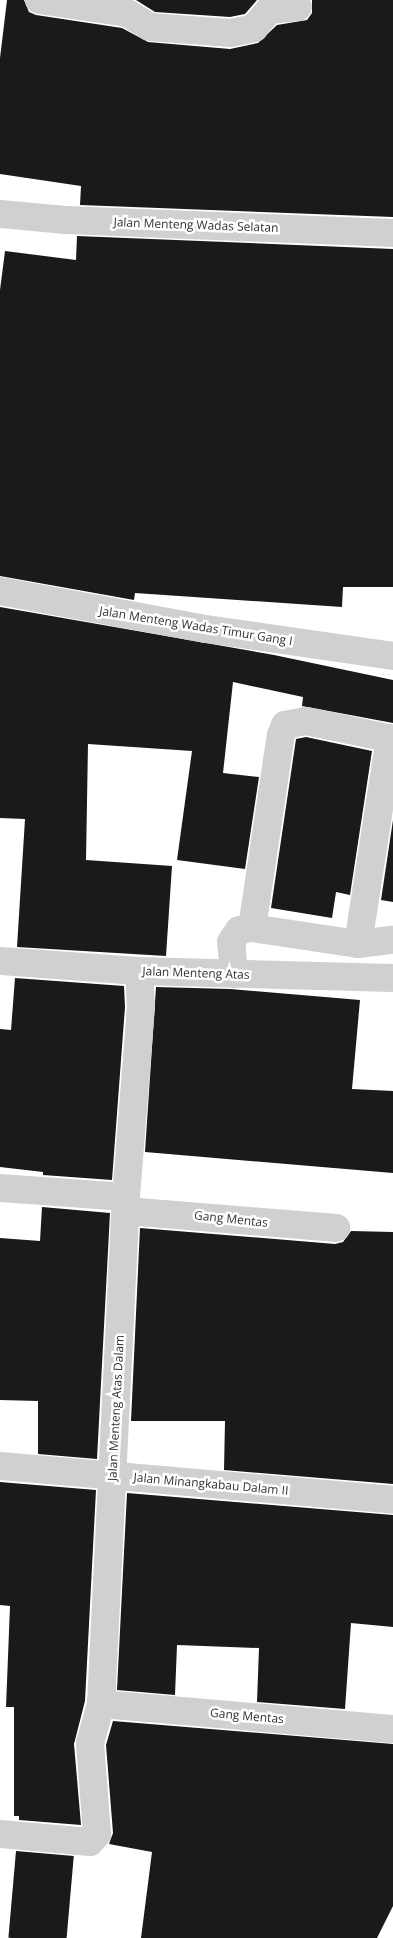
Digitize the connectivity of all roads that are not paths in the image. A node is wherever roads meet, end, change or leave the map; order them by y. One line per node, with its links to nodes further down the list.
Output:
1 (38, 0): 2 (street)
2 (298, 7)
3 (0, 214): 4 (street, Jalan Menteng Wadas Selatan)
4 (393, 233)
5 (0, 591): 6 (street, Jalan Menteng Wadas Timur Gang I)
6 (393, 656)
7 (391, 739): 8 (street); 10 (street)
8 (252, 928): 10 (street); 13 (street)
9 (393, 940): 10 (street)
10 (358, 944)
11 (0, 961): 12 (street, Jalan Menteng Atas)
12 (138, 971): 13 (street, Jalan Menteng Atas); 16 (street, Jalan Menteng Atas Dalam)
13 (234, 974): 14 (street, Jalan Menteng Atas)
14 (393, 978)
15 (0, 1188): 16 (street, Gang Mentas)
16 (126, 1204): 17 (street, Gang Mentas); 19 (street, Jalan Menteng Atas Dalam)
17 (336, 1228)
18 (0, 1466): 19 (street, Jalan Minangkabau Dalam II)
19 (112, 1476): 20 (street, Jalan Minangkabau Dalam II); 21 (street, Jalan Menteng Atas Dalam)
20 (393, 1500)
21 (101, 1704): 22 (street, Gang Mentas); 23 (street, Jalan Menteng Atas Dalam)
22 (393, 1729)
23 (0, 1834)

